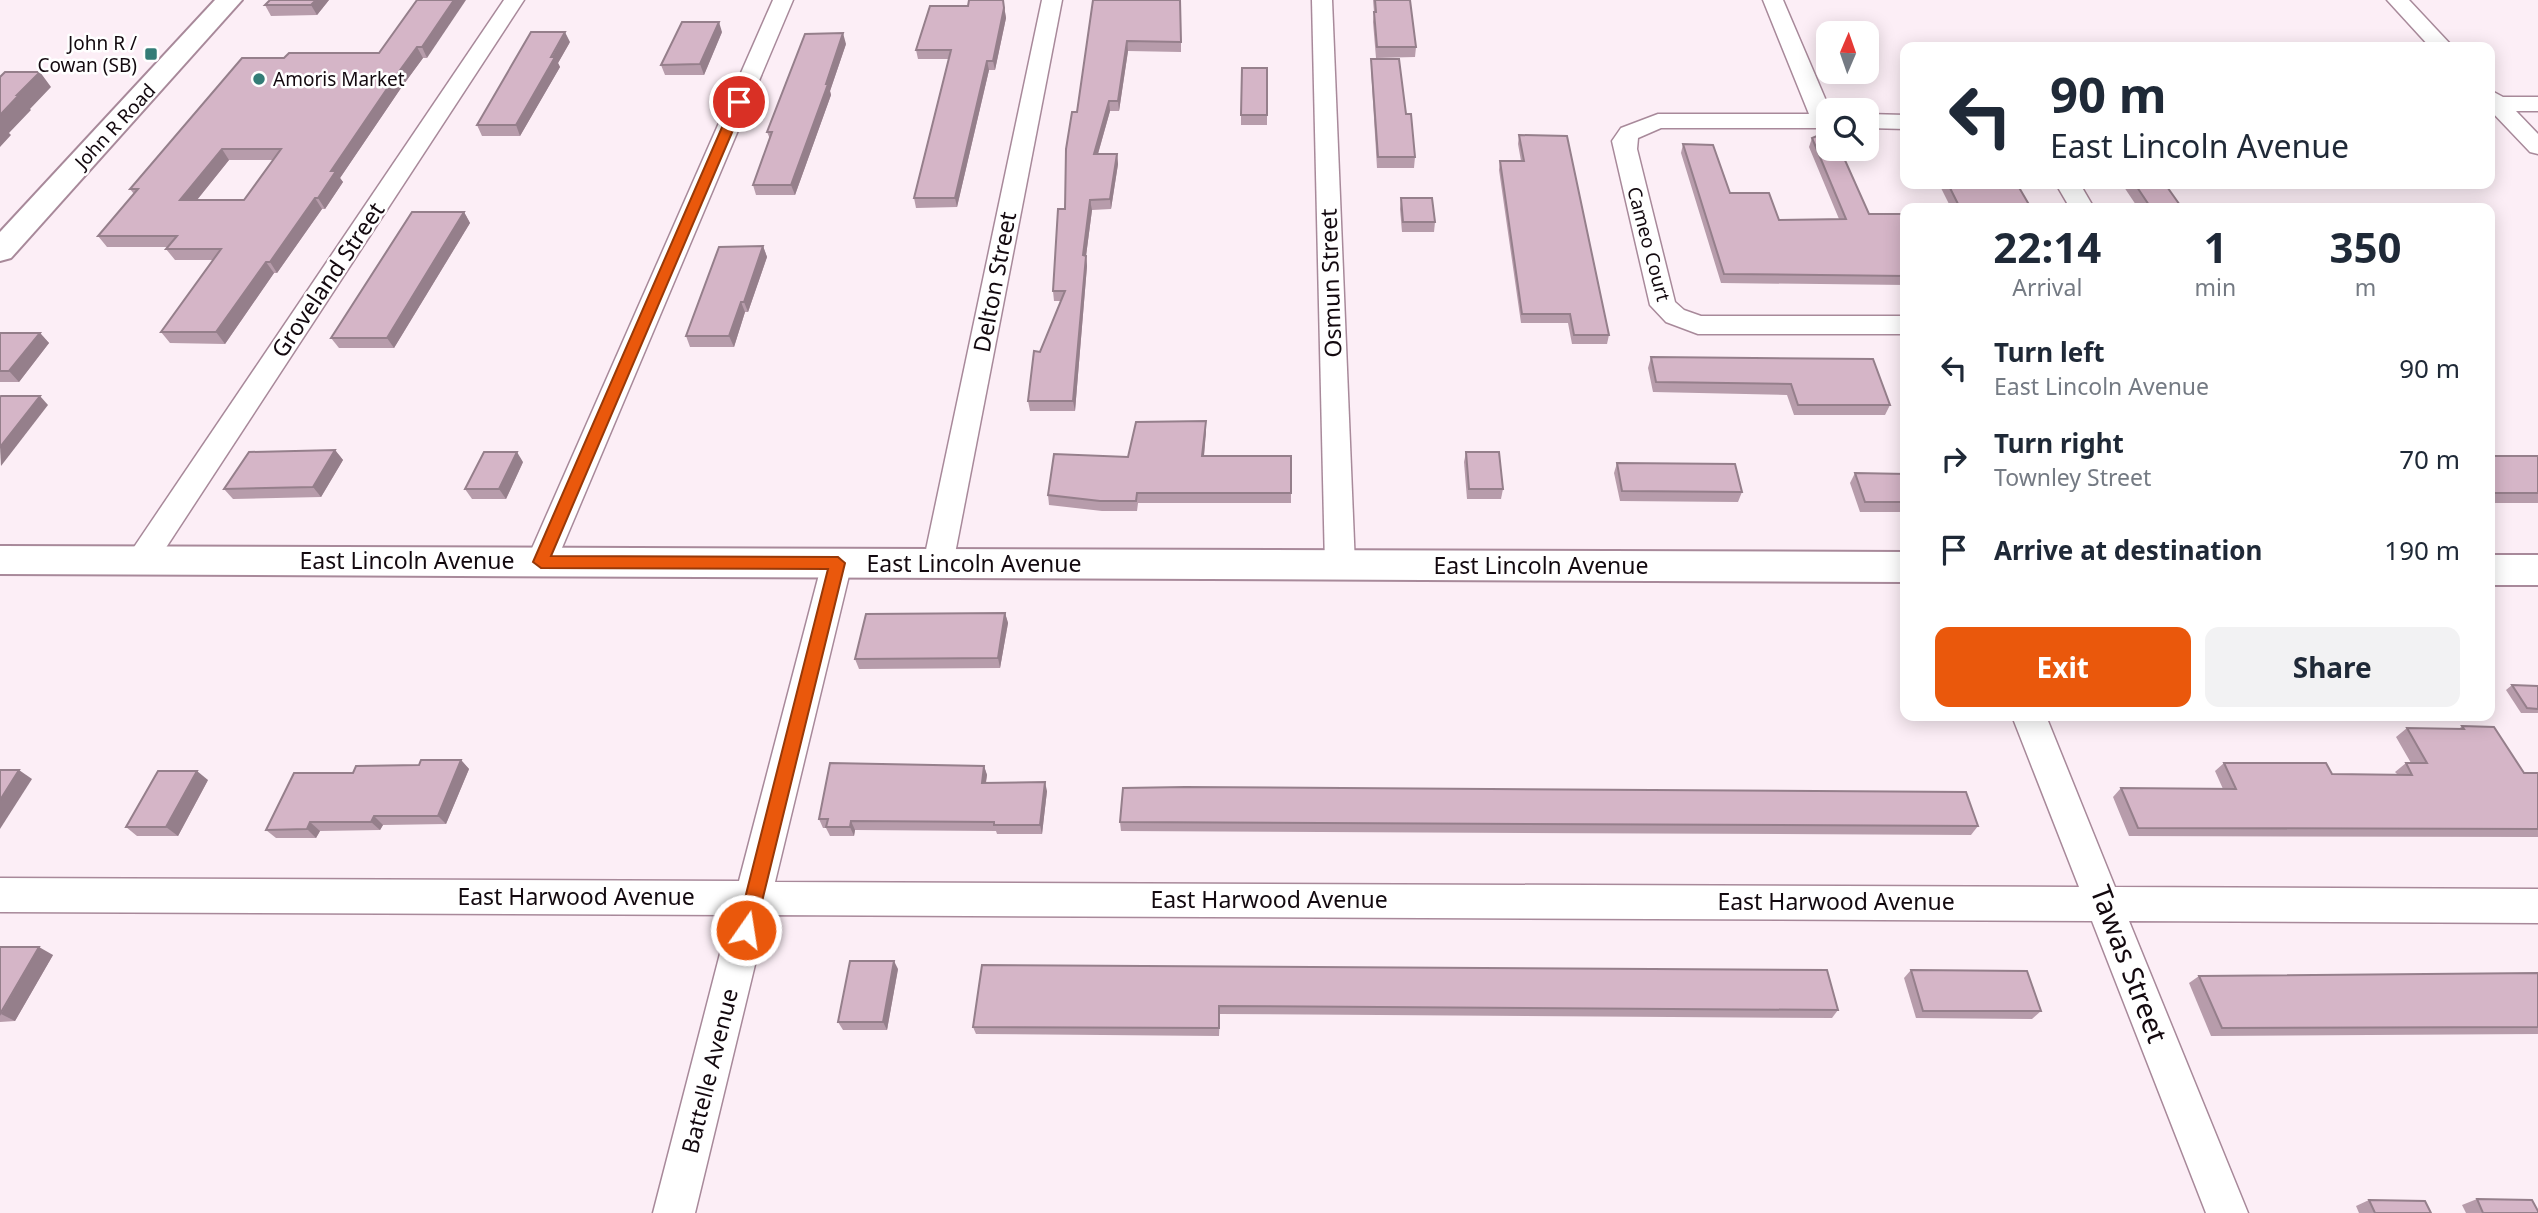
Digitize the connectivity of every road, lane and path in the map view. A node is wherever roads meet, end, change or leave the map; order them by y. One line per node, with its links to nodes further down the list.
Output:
1 (229, 0): 17 (street, John R Road)
2 (514, 0): 20 (street, Groveland Street)
3 (783, 0): 21 (street)
4 (1052, 0): 23 (street, Delton Street)
5 (1322, 0): 24 (street, Osmun Street)
6 (1773, 0): 9 (street)
7 (2397, 0): 8 (street)
8 (2437, 42)
9 (1816, 98)
10 (2495, 101): 12 (street)
11 (2495, 102): 16 (street)
12 (2538, 104)
13 (1816, 121): 18 (street, Cameo Court)
14 (1879, 121): 15 (street)
15 (1900, 121)
16 (2538, 147)
17 (0, 251)
18 (1900, 326)
19 (0, 560): 20 (street, East Lincoln Avenue)
20 (141, 561): 21 (street, East Lincoln Avenue)
21 (541, 562): 22 (street, East Lincoln Avenue)
22 (838, 563): 23 (street, East Lincoln Avenue); 30 (street, Battelle Avenue)
23 (938, 564): 24 (street, East Lincoln Avenue)
24 (1340, 566): 25 (street, East Lincoln Avenue)
25 (1900, 567)
26 (2495, 570): 27 (street)
27 (2538, 570)
28 (2031, 721): 31 (street, Tawas Street)
29 (0, 895): 30 (street, East Harwood Avenue)
30 (753, 898): 31 (street, East Harwood Avenue); 33 (street, Battelle Avenue)
31 (2105, 903): 32 (street, East Harwood Avenue); 34 (street, Tawas Street)
32 (2538, 906)
33 (674, 1213)
34 (2227, 1213)

